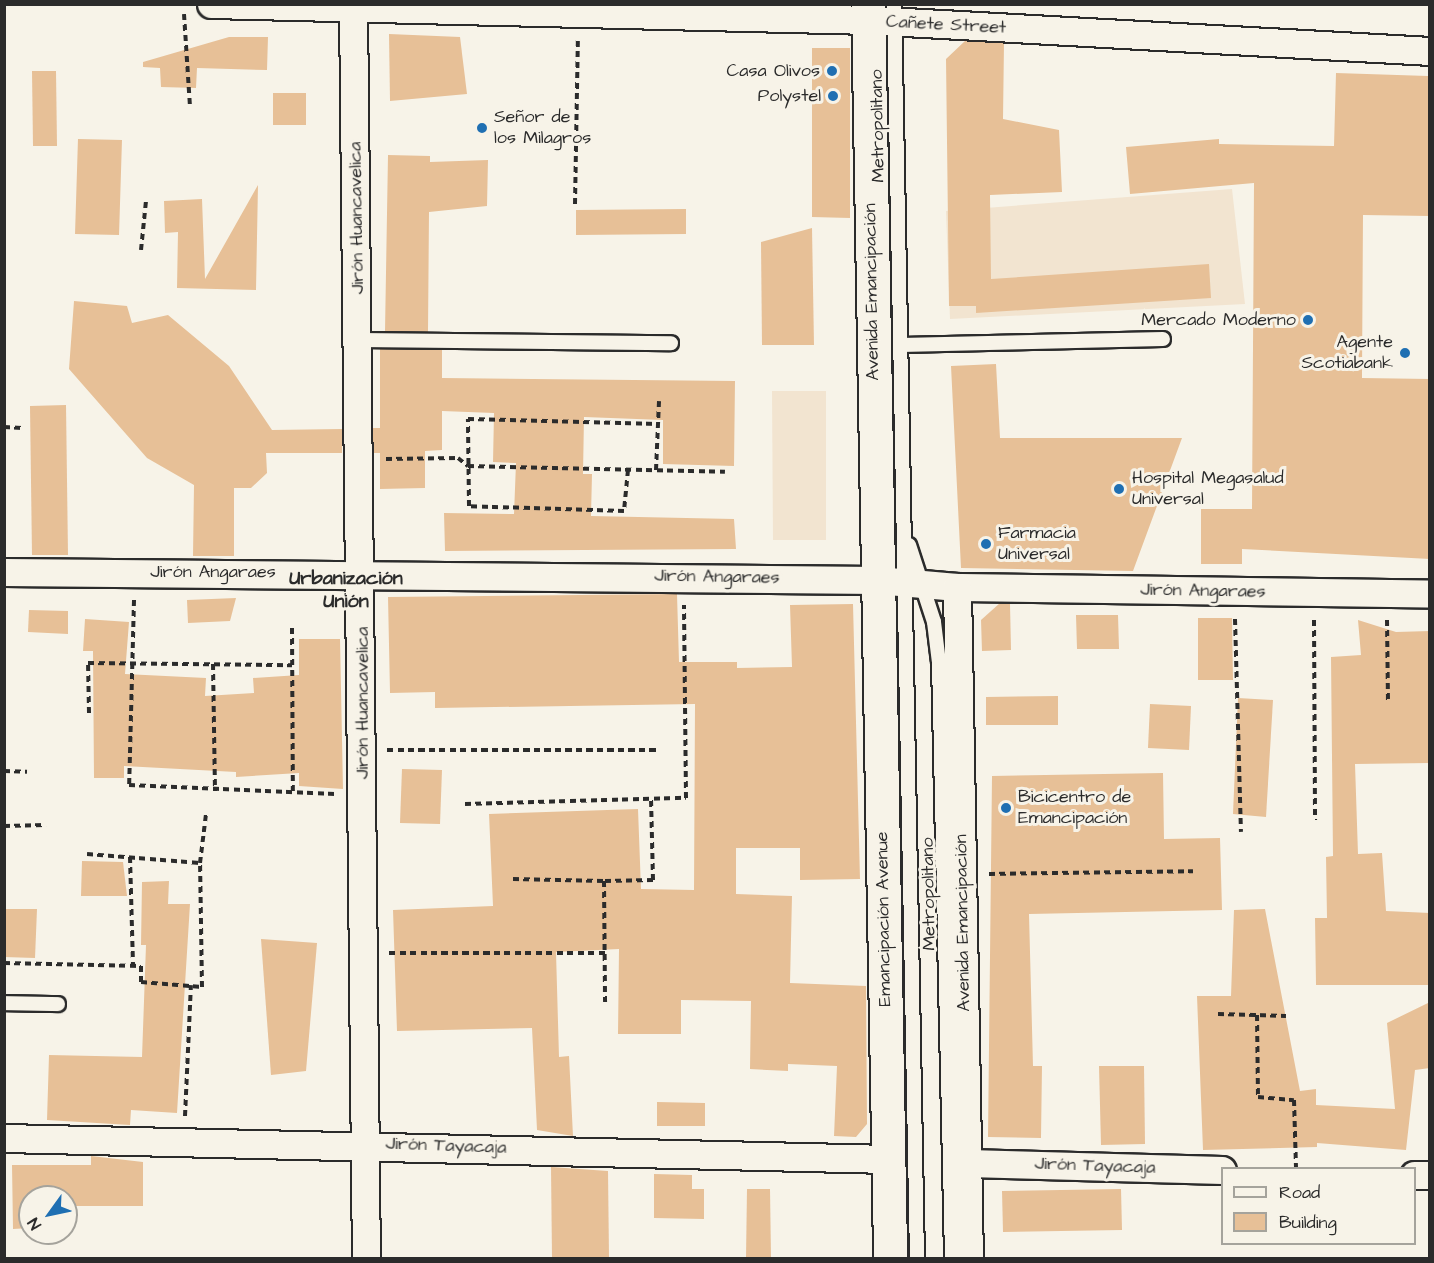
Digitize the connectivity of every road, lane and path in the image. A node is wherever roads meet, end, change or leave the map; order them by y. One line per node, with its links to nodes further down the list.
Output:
1 (183, 4): 7 (path)
2 (211, 4): 3 (street, Cañete Street)
3 (353, 7): 5 (street, Cañete Street); 12 (street, Jirón Huancavelica)
4 (881, 13): 5 (street, Cañete Street); 6 (street, Cañete Street); 14 (lane, Metropolitano); 28 (main road, Avenida Emancipación)
5 (579, 14): 9 (path)
6 (1430, 51)
7 (190, 106)
8 (146, 201): 10 (path)
9 (575, 204)
10 (141, 250)
11 (1162, 339): 14 (lane)
12 (359, 340): 13 (lane); 19 (street, Jirón Huancavelica)
13 (671, 343)
14 (901, 345): 28 (lane, Metropolitano)
15 (659, 400): 16 (path)
16 (658, 424): 20 (path); 22 (path)
17 (4, 427): 18 (path)
18 (22, 428)
19 (361, 458): 20 (path); 26 (street, Jirón Huancavelica)
20 (468, 466): 21 (path); 21 (path)
21 (628, 470): 22 (path)
22 (656, 470): 23 (path)
23 (725, 472)
24 (4, 572): 25 (street, Jirón Angaraes)
25 (134, 572): 26 (street, Jirón Angaraes); 35 (path)
26 (363, 573): 27 (street, Jirón Angaraes); 40 (street, Jirón Huancavelica)
27 (684, 577): 28 (street, Jirón Angaraes); 47 (path)
28 (902, 582): 29 (street, Jirón Angaraes); 75 (main road, Emancipación Avenue); 81 (lane, Metropolitano); 82 (lane, Metropolitano)
29 (957, 587): 30 (street, Jirón Angaraes); 58 (street, Avenida Emancipación)
30 (1234, 591): 31 (street, Jirón Angaraes); 53 (path)
31 (1313, 593): 32 (street, Jirón Angaraes); 50 (path)
32 (1386, 594): 33 (street, Jirón Angaraes); 38 (path)
33 (1430, 594)
34 (292, 628): 37 (path)
35 (131, 663): 36 (path); 39 (path); 44 (path)
36 (213, 664): 37 (path); 44 (path)
37 (292, 664): 45 (path)
38 (1388, 704)
39 (89, 713)
40 (364, 750): 41 (path); 46 (street, Jirón Huancavelica)
41 (659, 750)
42 (4, 771): 43 (path)
43 (27, 772)
44 (215, 791): 45 (path)
45 (293, 792): 46 (path)
46 (364, 795): 62 (street, Jirón Huancavelica)
47 (651, 800): 48 (path); 60 (path)
48 (465, 804)
49 (206, 814): 56 (path)
50 (1315, 820)
51 (46, 825): 52 (path)
52 (4, 826)
53 (1241, 832)
54 (87, 855): 55 (path)
55 (130, 857): 56 (path); 64 (path)
56 (200, 863): 65 (path)
57 (1193, 871): 58 (path)
58 (963, 875): 76 (street, Avenida Emancipación)
59 (513, 879): 60 (path)
60 (604, 881): 61 (path)
61 (605, 952): 62 (path); 66 (path)
62 (364, 953): 74 (street, Jirón Huancavelica)
63 (4, 963): 64 (path)
64 (134, 966): 65 (path)
65 (191, 985): 73 (path)
66 (605, 1002)
67 (4, 1003): 68 (lane)
68 (58, 1004)
69 (1218, 1014): 70 (path)
70 (1257, 1015): 71 (path); 77 (path)
71 (1286, 1016)
72 (4, 1138): 73 (street, Jirón Tayacaja)
73 (183, 1141): 74 (street, Jirón Tayacaja)
74 (366, 1143): 75 (street, Jirón Tayacaja); 79 (street, Jirón Huancavelica)
75 (888, 1159): 80 (main road, Emancipación Avenue)
76 (968, 1163): 78 (street, Jirón Tayacaja); 83 (street, Avenida Emancipación)
77 (1296, 1167)
78 (1221, 1170)
79 (366, 1258)
80 (890, 1258)
81 (917, 1258)
82 (952, 1258)
83 (969, 1258)

